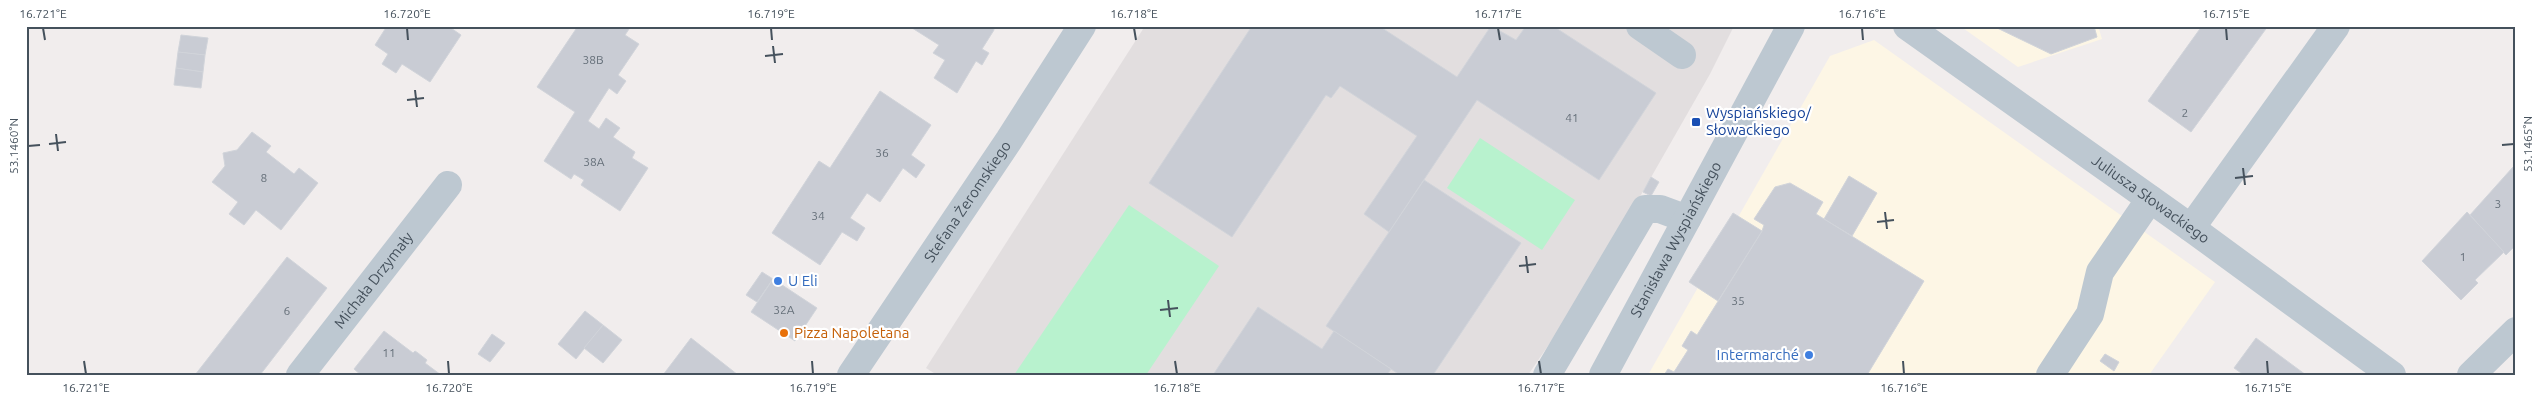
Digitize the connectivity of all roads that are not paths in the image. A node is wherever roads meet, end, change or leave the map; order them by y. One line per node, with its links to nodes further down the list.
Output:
1 (1082, 26): 12 (street, Stefana Żeromskiego)
2 (1640, 26): 6 (street)
3 (1791, 26): 9 (street, Stanisława Wyspiańskiego)
4 (1907, 26): 8 (street, Juliusza Słowackiego)
5 (2336, 26): 10 (street)
6 (1682, 55)
7 (448, 185): 14 (street, Michała Drzymały)
8 (2150, 199): 10 (street, Juliusza Słowackiego); 17 (street)
9 (1687, 219): 15 (street); 16 (street, Stanisława Wyspiańskiego)
10 (2191, 228): 13 (street, Juliusza Słowackiego)
11 (2516, 331): 18 (street)
12 (857, 373)
13 (2385, 373)
14 (300, 375)
15 (1547, 375)
16 (1603, 375)
17 (2050, 375)
18 (2472, 375)

